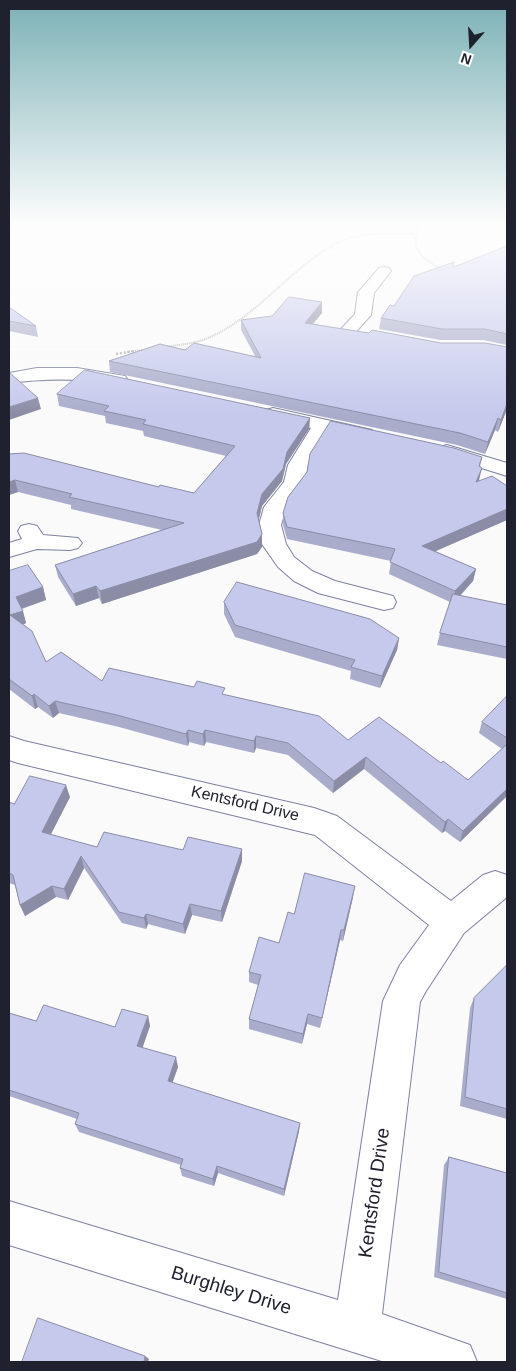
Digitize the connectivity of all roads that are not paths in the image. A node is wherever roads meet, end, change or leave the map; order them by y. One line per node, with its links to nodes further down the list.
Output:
1 (373, 287): 3 (street)
2 (331, 327): 3 (street)
3 (348, 330): 4 (street)
4 (366, 334)
5 (9, 378): 6 (street)
6 (141, 385)
7 (256, 410): 8 (street)
8 (323, 425): 9 (street); 14 (street)
9 (380, 437)
10 (428, 447): 11 (street)
11 (505, 467)
12 (70, 543): 13 (street)
13 (9, 550)
14 (384, 602)
15 (9, 747): 17 (street, Kentsford Drive)
16 (495, 886): 17 (street, Kentsford Drive)
17 (452, 922): 19 (street, Kentsford Drive)
18 (9, 1223): 19 (street, Burghley Drive)
19 (356, 1329): 20 (street, Burghley Drive)
20 (453, 1362)

